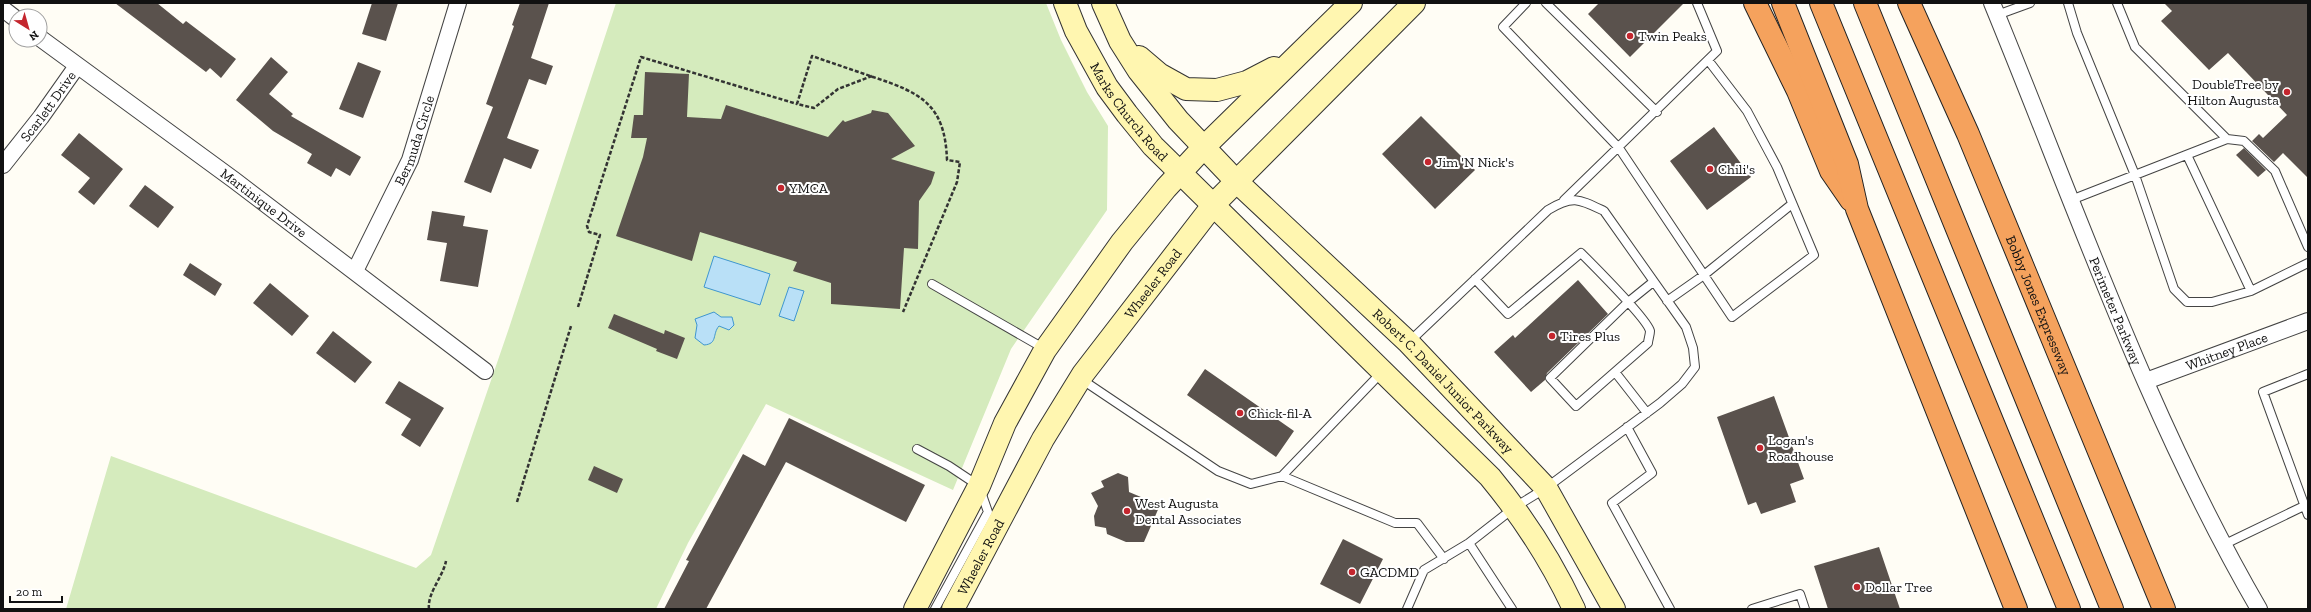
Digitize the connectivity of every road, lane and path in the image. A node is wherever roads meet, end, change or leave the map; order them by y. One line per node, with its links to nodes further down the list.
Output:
1 (458, 3): 43 (street, Bermuda Circle)
2 (1065, 3): 33 (main road, Marks Church Road)
3 (1103, 3): 19 (main road)
4 (1351, 3): 21 (main road)
5 (1414, 3): 35 (main road, Wheeler Road)
6 (1526, 3): 30 (lane)
7 (1546, 3): 27 (lane)
8 (1697, 3): 22 (lane)
9 (1755, 3): 40 (highway)
10 (1782, 3): 40 (highway)
11 (1821, 3): 89 (highway)
12 (1865, 3): 90 (highway)
13 (1909, 3): 24 (highway, Bobby Jones Expressway)
14 (1923, 3): 24 (highway)
15 (2030, 3): 18 (lane)
16 (2068, 3): 34 (lane)
17 (2117, 3): 28 (lane)
18 (1995, 9): 37 (street, Perimeter Parkway)
19 (1120, 41): 21 (main road); 29 (main road)
20 (48, 44): 23 (street, Martinique Drive)
21 (1295, 58): 29 (main road)
22 (1708, 60): 27 (lane); 39 (lane)
23 (77, 66): 32 (street, Scarlett Drive); 43 (street, Martinique Drive)
24 (1940, 68): 91 (highway, Bobby Jones Expressway)
25 (872, 76): 26 (path); 26 (path); 52 (path)
26 (797, 104): 51 (path)
27 (1656, 112): 30 (lane)
28 (2228, 140): 31 (lane); 41 (lane)
29 (1204, 147): 33 (main road); 35 (main road)
30 (1619, 148): 36 (lane); 44 (lane)
31 (2187, 155): 34 (lane); 48 (lane)
32 (3, 165)
33 (1181, 173): 38 (main road, Marks Church Road); 56 (main road)
34 (2135, 175): 37 (lane); 48 (lane)
35 (1237, 182): 38 (main road, Wheeler Road); 55 (main road, Robert C. Daniel Junior Parkway)
36 (1564, 200): 45 (lane); 46 (lane)
37 (2071, 200): 62 (street, Perimeter Parkway)
38 (1214, 204): 58 (main road); 61 (main road, Wheeler Road)
39 (1792, 204): 44 (lane); 44 (lane)
40 (1857, 209): 88 (highway)
41 (2308, 247)
42 (2308, 263): 48 (lane)
43 (355, 271): 57 (street, Martinique Drive)
44 (1704, 275): 49 (lane)
45 (1475, 279): 50 (lane); 55 (lane)
46 (1653, 282): 49 (lane); 50 (lane)
47 (932, 284): 56 (lane)
48 (2251, 291)
49 (1666, 301): 63 (lane)
50 (1627, 303): 59 (lane); 59 (lane)
51 (578, 307)
52 (903, 312)
53 (2308, 321): 62 (street, Whitney Place)
54 (571, 326): 69 (path)
55 (1408, 342): 68 (main road, Robert C. Daniel Junior Parkway)
56 (1046, 350): 67 (main road)
57 (485, 372)
58 (1383, 372): 66 (lane); 71 (main road)
59 (1615, 372): 63 (lane)
60 (2308, 374): 70 (lane)
61 (1080, 378): 66 (lane); 80 (main road, Wheeler Road)
62 (2146, 381): 74 (street, Perimeter Parkway)
63 (1647, 412): 64 (lane)
64 (1627, 427): 68 (lane); 85 (lane)
65 (917, 449): 67 (lane)
66 (1282, 476): 75 (lane)
67 (979, 486): 78 (main road); 79 (lane)
68 (1546, 488): 71 (lane); 84 (main road, Robert C. Daniel Junior Parkway)
69 (517, 502)
70 (2304, 506): 72 (lane); 74 (lane)
71 (1515, 507): 73 (lane); 83 (main road)
72 (2308, 515)
73 (1469, 543): 75 (lane); 82 (lane)
74 (2223, 545): 92 (street, Perimeter Parkway)
75 (1444, 558): 81 (lane)
76 (446, 560): 77 (path)
77 (429, 609)
78 (915, 609)
79 (935, 609)
80 (953, 609)
81 (1406, 609)
82 (1512, 609)
83 (1574, 609)
84 (1614, 609)
85 (1670, 609)
86 (1752, 609): 87 (lane)
87 (1805, 609)
88 (2016, 609)
89 (2069, 609)
90 (2112, 609)
91 (2164, 609)
92 (2259, 609)

